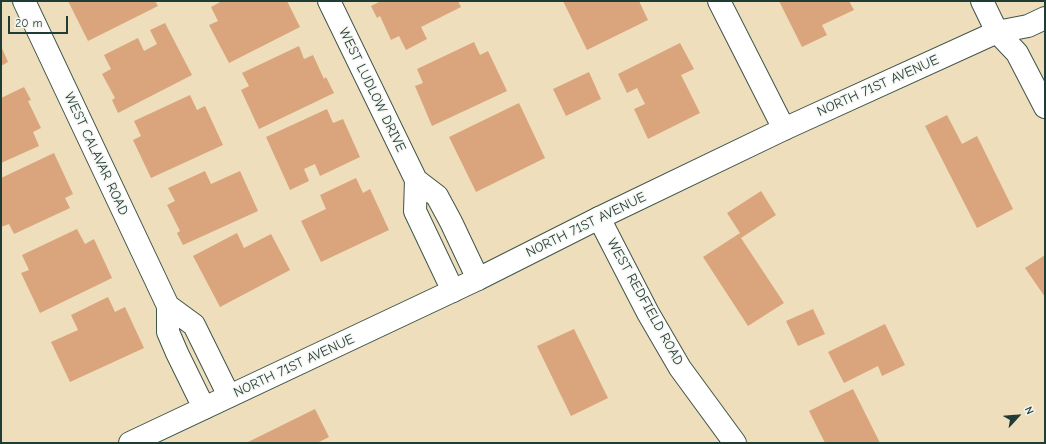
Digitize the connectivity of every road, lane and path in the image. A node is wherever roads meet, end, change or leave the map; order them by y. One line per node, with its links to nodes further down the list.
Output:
1 (24, 1): 15 (street, WEST CALAVAR ROAD)
2 (329, 1): 9 (street, WEST LUDLOW DRIVE)
3 (719, 1): 8 (street)
4 (982, 1): 6 (street)
5 (1045, 18): 6 (street, NORTH 71ST AVENUE)
6 (997, 32): 7 (street); 8 (street, NORTH 71ST AVENUE)
7 (1045, 107)
8 (784, 129): 10 (street, NORTH 71ST AVENUE)
9 (416, 180): 11 (street, WEST LUDLOW DRIVE); 12 (street, WEST LUDLOW DRIVE)
10 (599, 218): 13 (street, NORTH 71ST AVENUE); 21 (street, WEST REDFIELD ROAD)
11 (451, 222): 12 (street); 13 (street, WEST LUDLOW DRIVE)
12 (426, 235): 14 (street, WEST LUDLOW DRIVE)
13 (478, 279): 14 (street, NORTH 71ST AVENUE)
14 (452, 291): 18 (street, NORTH 71ST AVENUE)
15 (168, 306): 16 (street, WEST CALAVAR ROAD); 17 (street, WEST CALAVAR ROAD)
16 (201, 340): 17 (street); 18 (street, WEST CALAVAR ROAD)
17 (177, 353): 19 (street, WEST CALAVAR ROAD)
18 (229, 396): 19 (street, NORTH 71ST AVENUE)
19 (204, 408): 20 (street, NORTH 71ST AVENUE)
20 (130, 443)
21 (735, 443)

